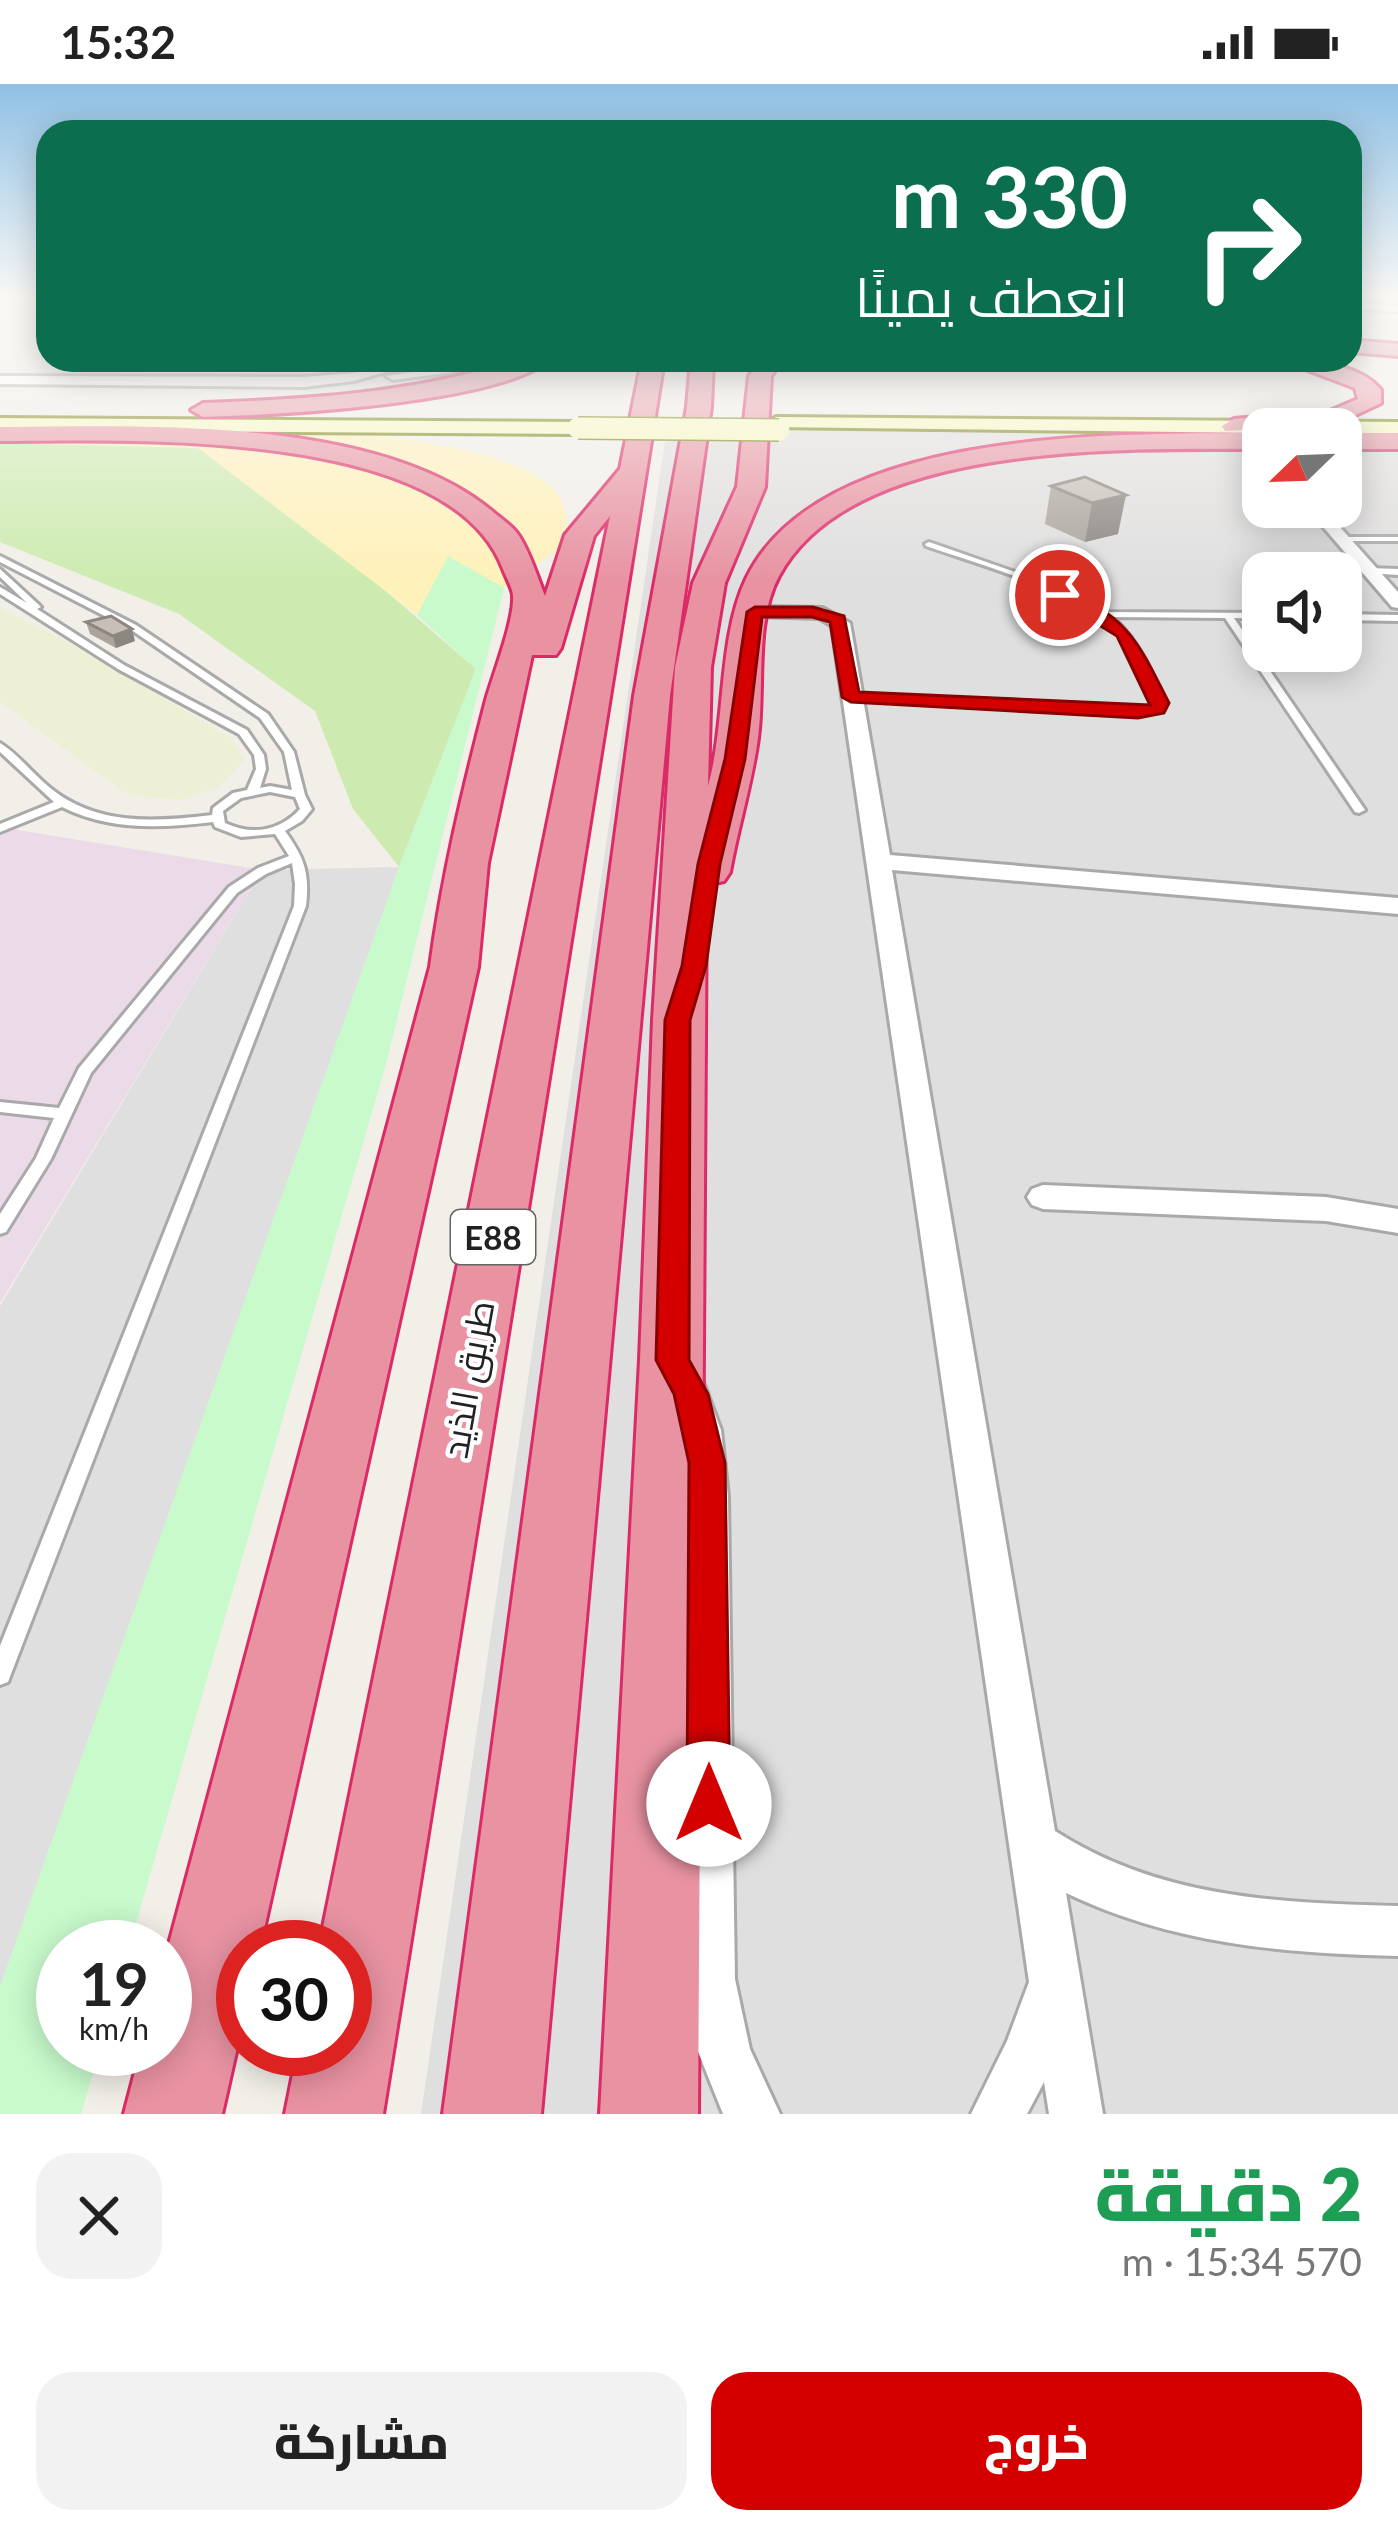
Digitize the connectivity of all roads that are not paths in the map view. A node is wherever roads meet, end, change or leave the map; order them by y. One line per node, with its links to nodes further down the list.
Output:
1 (404, 392): 8 (highway)
2 (647, 392): 16 (highway, طريق الذيد / E88)
3 (700, 392): 60 (highway, E88)
4 (760, 392): 8 (main road, bridge)
5 (769, 392): 47 (highway)
6 (787, 392): 13 (main road)
7 (787, 392): 14 (main road)
8 (0, 417)
9 (0, 434): 46 (highway)
10 (1398, 434): 11 (main road); 12 (highway)
11 (1362, 435)
12 (1362, 436)
13 (1242, 437)
14 (1242, 437)
15 (1242, 439): 27 (highway)
16 (632, 471): 46 (highway); 59 (highway, طريق الذيد / E88)
17 (1332, 528): 18 (street)
18 (1342, 539): 19 (lane); 22 (street)
19 (1398, 539)
20 (929, 544): 29 (lane)
21 (0, 559): 37 (lane)
22 (1370, 571): 24 (lane); 26 (street)
23 (0, 572): 28 (lane)
24 (1398, 572)
25 (0, 590): 28 (lane)
26 (1398, 603)
27 (755, 612): 34 (street); 47 (highway)
28 (40, 614): 36 (lane)
29 (1100, 614): 30 (lane); 34 (lane)
30 (1228, 616): 31 (lane); 39 (lane)
31 (1242, 616)
32 (1362, 617): 33 (lane)
33 (1398, 618)
34 (851, 697): 44 (street)
35 (0, 746): 38 (lane)
36 (253, 790): 37 (lane); 40 (lane)
37 (298, 795): 42 (lane)
38 (62, 803): 40 (lane); 41 (lane)
39 (1359, 810)
40 (215, 818): 42 (lane)
41 (0, 828)
42 (278, 830): 43 (lane)
43 (297, 857): 49 (lane); 54 (lane)
44 (877, 861): 45 (street); 55 (street)
45 (1398, 906)
46 (454, 967): 58 (highway)
47 (678, 1020): 53 (highway)
48 (0, 1107): 49 (lane)
49 (65, 1114): 52 (lane)
50 (1043, 1198): 51 (street)
51 (1398, 1221)
52 (0, 1228)
53 (673, 1360): 61 (highway); 62 (street)
54 (0, 1674)
55 (1034, 1845): 56 (street); 57 (street)
56 (1398, 1931)
57 (1055, 1981): 63 (street); 64 (street)
58 (172, 2114)
59 (334, 2114)
60 (492, 2114)
61 (649, 2114)
62 (753, 2114)
63 (998, 2114)
64 (1076, 2114)

